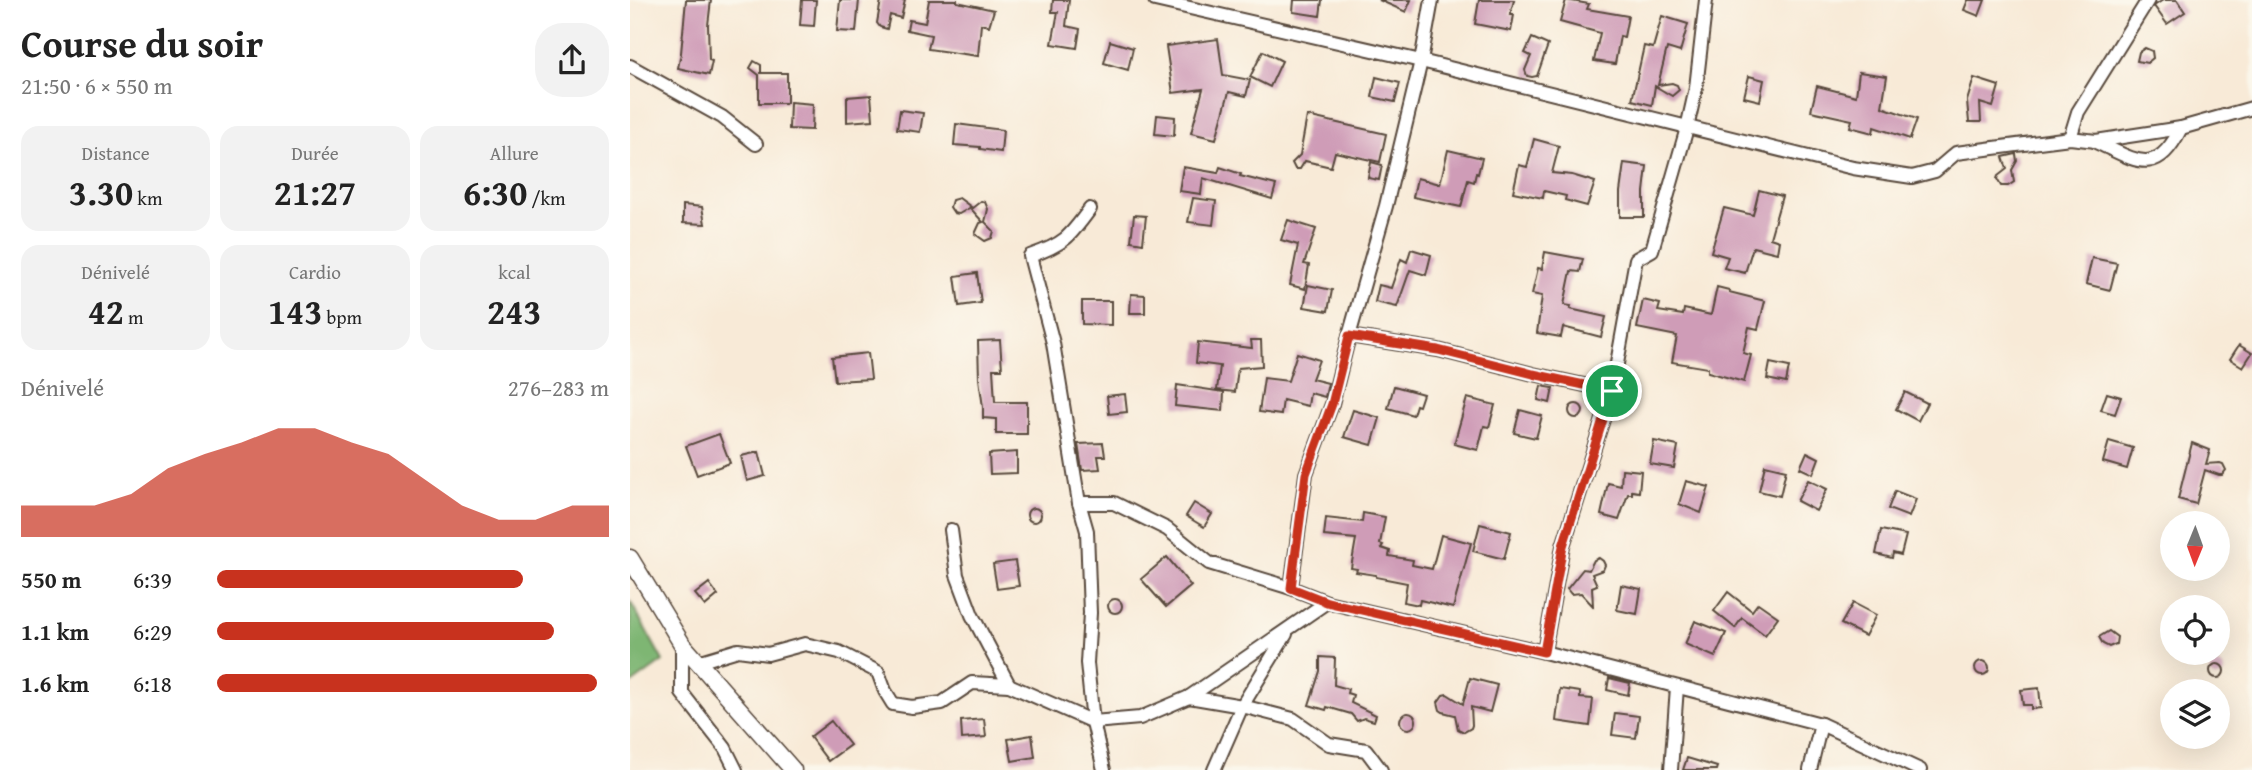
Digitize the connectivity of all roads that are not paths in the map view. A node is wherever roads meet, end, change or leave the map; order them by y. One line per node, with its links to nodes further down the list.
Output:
1 (1155, 0): 5 (street)
2 (1432, 0): 6 (street)
3 (1706, 0): 9 (street)
4 (2148, 0): 11 (street)
5 (1169, 2): 6 (street)
6 (1421, 61): 9 (street); 15 (street)
7 (630, 66): 13 (street)
8 (2252, 108): 10 (street)
9 (1687, 128): 11 (street); 16 (street)
10 (2181, 128): 12 (street); 12 (street)
11 (2070, 138): 12 (street)
12 (2096, 141)
13 (756, 144)
14 (1090, 209): 17 (street)
15 (1349, 336): 16 (street); 20 (street)
16 (1612, 391): 24 (street)
17 (1079, 503): 20 (street); 30 (street)
18 (951, 530): 26 (street)
19 (630, 558): 23 (street)
20 (1291, 588): 21 (street)
21 (1327, 602): 22 (street); 24 (street)
22 (1288, 630): 28 (street); 29 (street)
23 (682, 644): 25 (street); 32 (street)
24 (1544, 652): 27 (street)
25 (698, 662): 26 (street); 33 (street)
26 (1009, 685): 30 (street)
27 (1677, 687): 31 (street); 37 (street)
28 (1189, 697): 29 (street); 30 (street)
29 (1242, 706): 35 (street); 36 (street)
30 (1093, 722): 34 (street)
31 (1821, 724): 38 (street); 39 (street)
32 (736, 770)
33 (793, 770)
34 (1104, 770)
35 (1214, 770)
36 (1381, 770)
37 (1671, 770)
38 (1810, 770)
39 (1920, 770)

